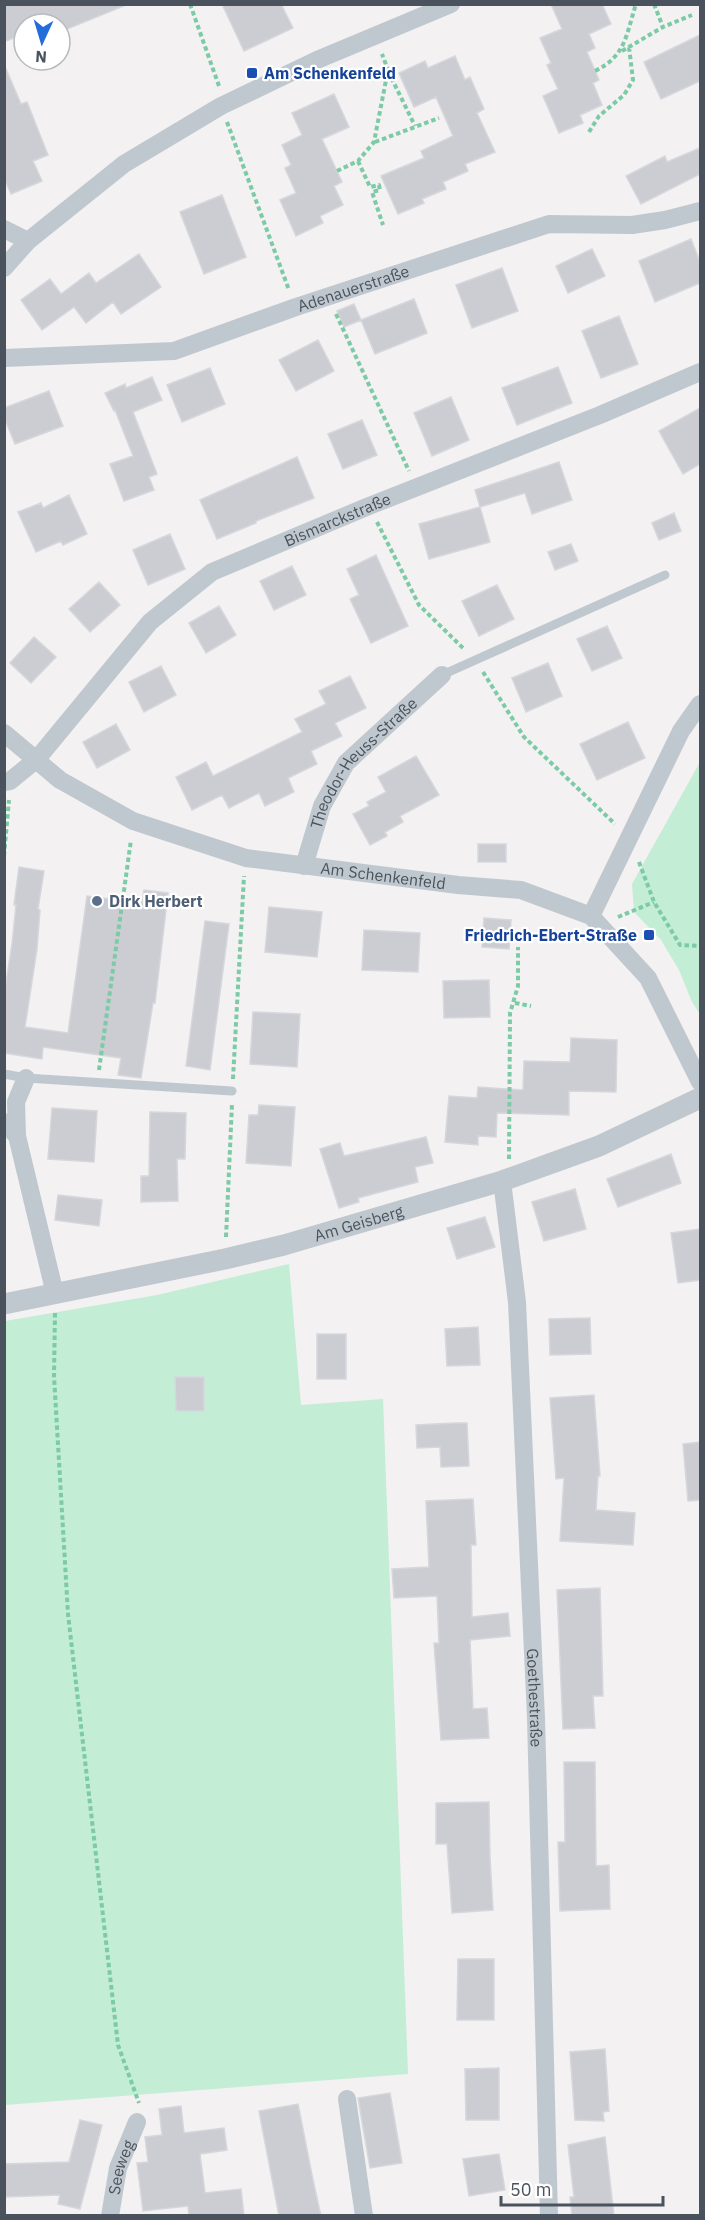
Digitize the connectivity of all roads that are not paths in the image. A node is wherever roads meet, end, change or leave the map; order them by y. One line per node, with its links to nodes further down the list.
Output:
1 (451, 4): 4 (street)
2 (700, 211): 6 (street, Adenauerstraße)
3 (4, 230): 4 (street)
4 (28, 241): 5 (street)
5 (4, 268)
6 (4, 358)
7 (700, 372): 12 (street, Bismarckstraße)
8 (665, 575): 9 (lane)
9 (442, 675): 14 (street, Theodor-Heuss-Straße)
10 (700, 704): 15 (street)
11 (4, 733): 12 (street, Am Schenkenfeld)
12 (37, 759): 13 (street, Bismarckstraße); 14 (street, Am Schenkenfeld)
13 (7, 782)
14 (304, 866): 15 (street, Am Schenkenfeld)
15 (595, 920): 18 (street, Am Schenkenfeld)
16 (4, 1074): 17 (lane)
17 (26, 1078): 19 (lane); 22 (street)
18 (700, 1082)
19 (232, 1091)
20 (700, 1098): 23 (street, Am Geisberg)
21 (4, 1122): 22 (street)
22 (17, 1136): 24 (street)
23 (505, 1180): 24 (street, Am Geisberg); 30 (street, Goethestraße)
24 (55, 1294): 25 (street, Am Geisberg)
25 (4, 1304)
26 (346, 2099): 29 (street)
27 (137, 2122): 28 (street, Seeweg)
28 (110, 2216)
29 (364, 2216)
30 (549, 2216)

